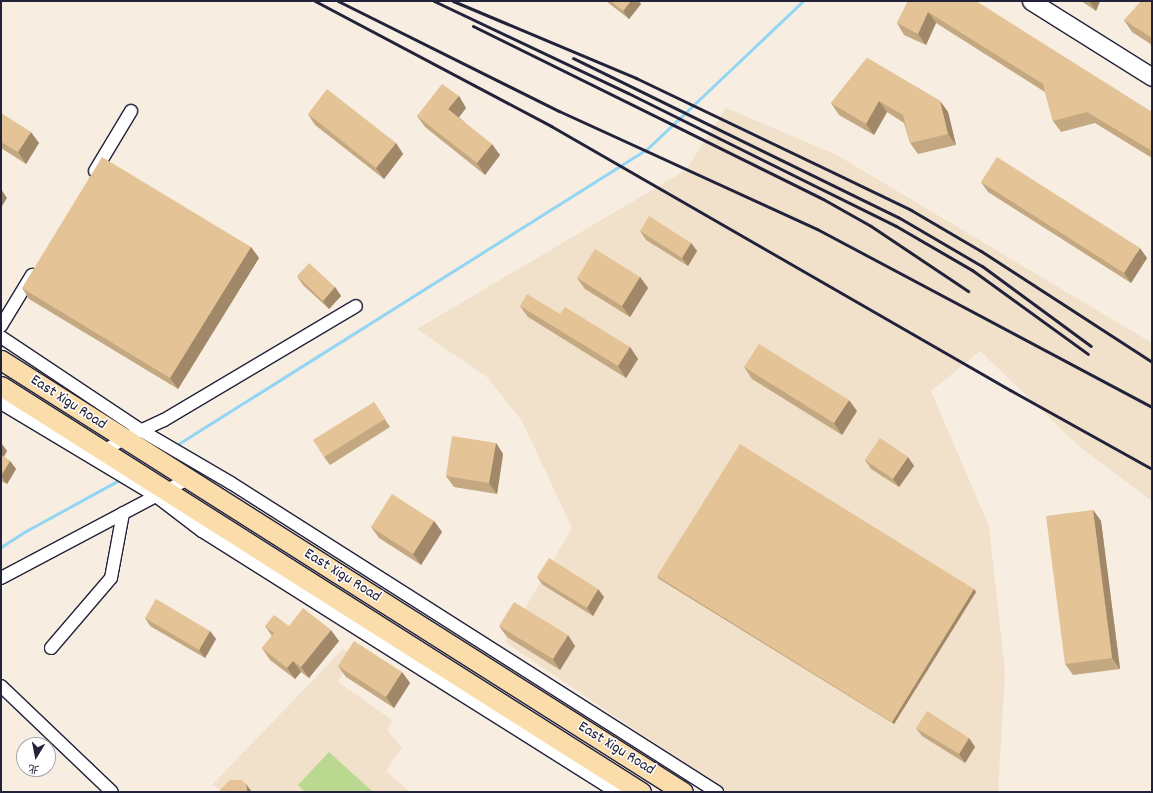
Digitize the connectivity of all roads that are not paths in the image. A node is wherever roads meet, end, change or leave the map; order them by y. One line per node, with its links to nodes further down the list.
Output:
1 (1031, 1): 2 (street)
2 (1152, 77)
3 (131, 111): 4 (street)
4 (87, 184)
5 (39, 263): 7 (street)
6 (356, 306): 12 (street)
7 (1, 326)
8 (1, 337): 12 (street)
9 (1, 360): 12 (main road, East Xigu Road)
10 (1, 386): 13 (main road, East Xigu Road)
11 (1, 403): 13 (street)
12 (137, 437): 13 (street); 14 (main road, East Xigu Road); 24 (street)
13 (108, 458): 15 (main road, East Xigu Road)
14 (181, 475): 15 (street); 23 (main road, East Xigu Road)
15 (156, 490): 16 (street); 21 (street); 22 (main road, East Xigu Road)
16 (123, 514): 17 (street); 18 (street)
17 (1, 578)
18 (51, 648)
19 (1, 686): 20 (street)
20 (112, 792)
21 (617, 792)
22 (640, 792)
23 (683, 792)
24 (717, 792)

